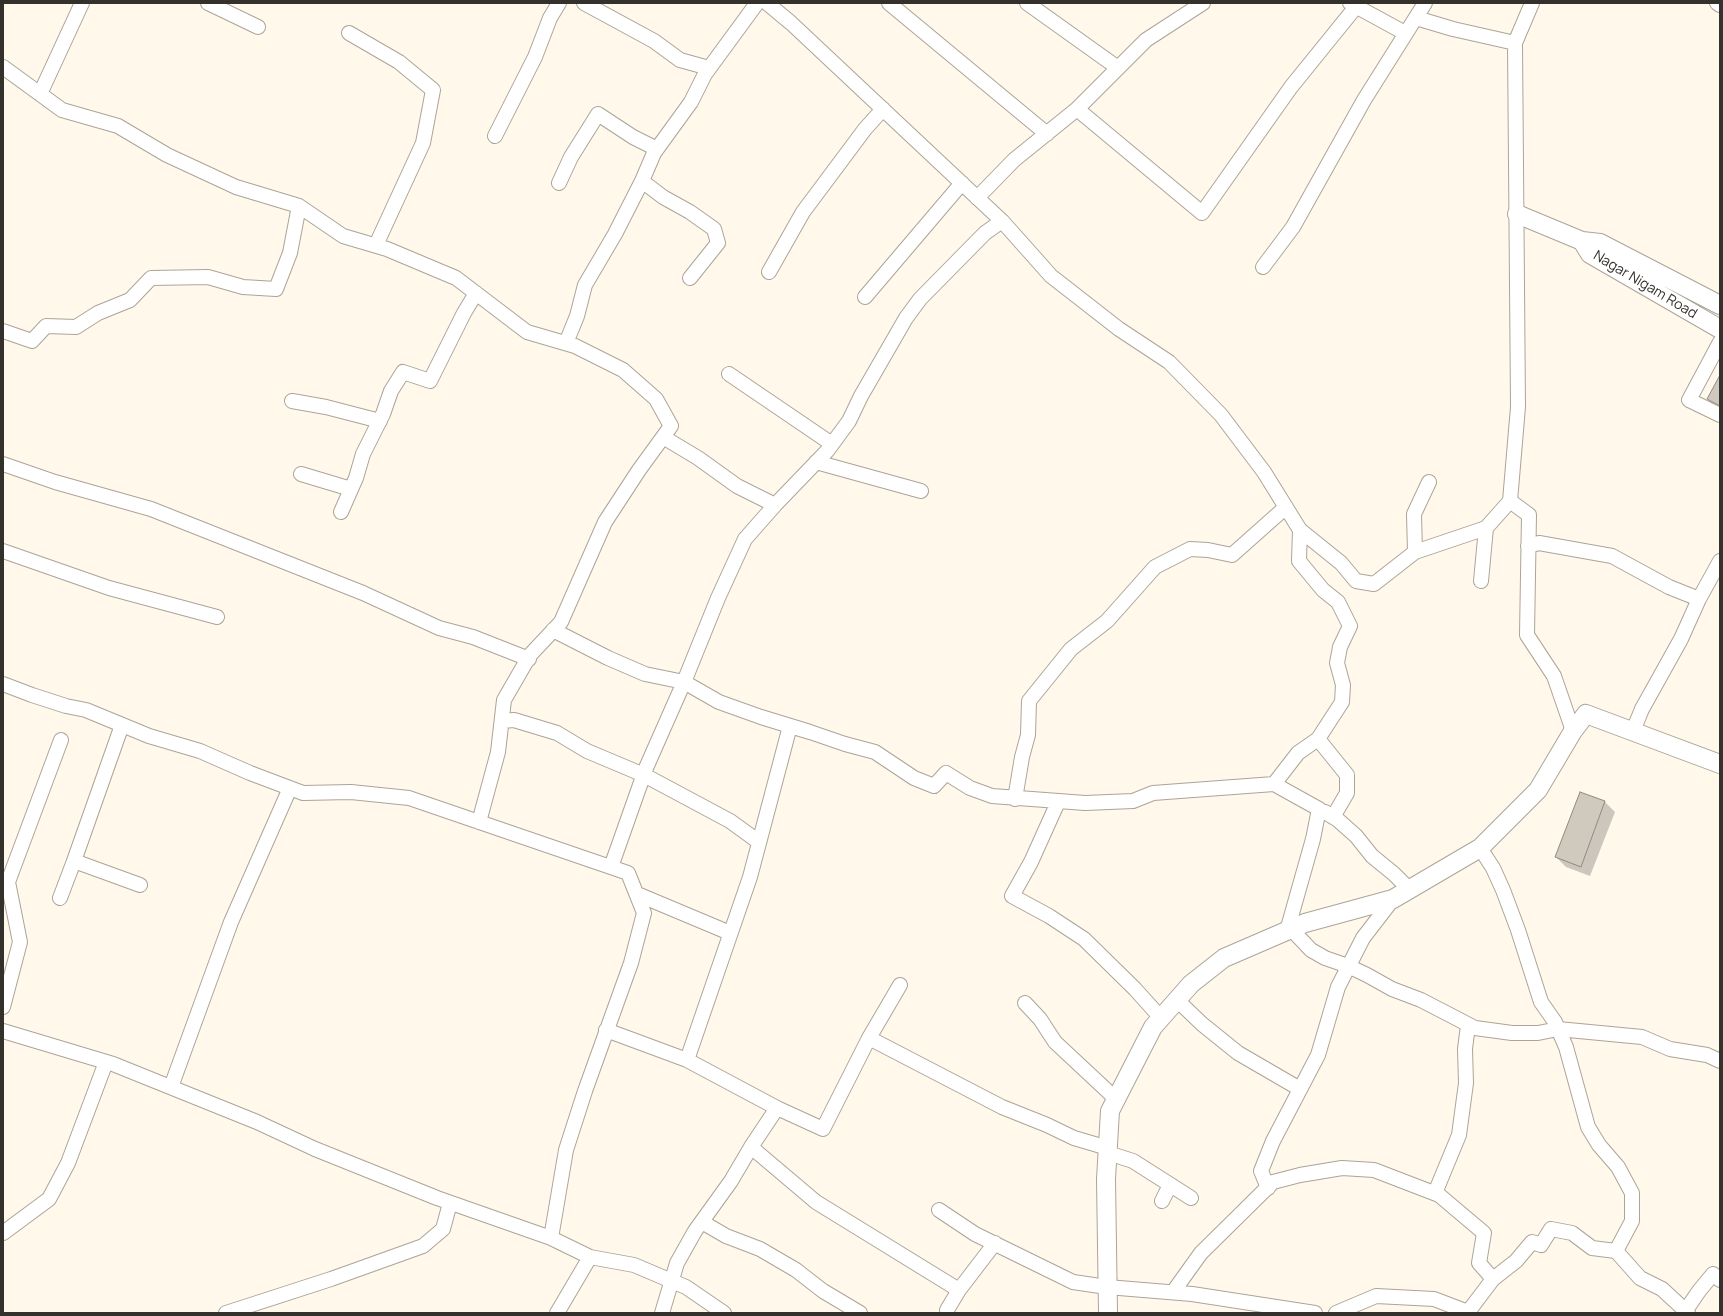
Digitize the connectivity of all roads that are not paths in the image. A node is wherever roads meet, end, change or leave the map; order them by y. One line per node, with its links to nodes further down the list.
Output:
1 (82, 3): 23 (street)
2 (208, 3): 16 (street)
3 (559, 3): 27 (street)
4 (584, 3): 21 (street)
5 (757, 3): 21 (street)
6 (767, 3): 24 (street)
7 (889, 3): 26 (street)
8 (1029, 3): 22 (street)
9 (1202, 3): 22 (street)
10 (1425, 3): 15 (street)
11 (1532, 3): 19 (street)
12 (1717, 3): 14 (street)
13 (1355, 4): 18 (street); 25 (street)
14 (1720, 5)
15 (1416, 18): 18 (street); 19 (street)
16 (258, 27)
17 (349, 32): 37 (street)
18 (1405, 33): 38 (street)
19 (1515, 43): 34 (street)
20 (3, 67): 23 (street)
21 (709, 68): 28 (street)
22 (1118, 68): 25 (street)
23 (40, 94): 33 (street)
24 (883, 109): 31 (street); 39 (street)
25 (1077, 109): 26 (street)
26 (1047, 134): 32 (street)
27 (495, 136)
28 (657, 149): 29 (street); 30 (street)
29 (642, 181): 40 (street); 47 (street)
30 (559, 183)
31 (962, 183): 32 (street); 42 (street)
32 (977, 198): 35 (street)
33 (299, 206): 37 (street); 45 (street)
34 (1517, 214): 36 (street); 60 (street)
35 (1002, 221): 53 (street); 62 (street)
36 (1582, 241): 43 (street, Nagar Nigam Road); 44 (street, Nagar Nigam Road)
37 (376, 245): 41 (street)
38 (1263, 266)
39 (770, 272)
40 (690, 278)
41 (476, 293): 47 (street); 51 (street)
42 (865, 297)
43 (1720, 305)
44 (1720, 329)
45 (3, 331)
46 (1720, 342): 50 (street)
47 (566, 343): 52 (street)
48 (729, 374): 53 (street)
49 (292, 401): 51 (street)
50 (1720, 416)
51 (380, 421): 58 (street)
52 (663, 437): 61 (street); 73 (street)
53 (832, 444): 54 (street)
54 (816, 462): 59 (street); 61 (street)
55 (3, 464): 74 (street)
56 (301, 474): 58 (street)
57 (1429, 482): 68 (street)
58 (351, 489): 63 (street)
59 (921, 491)
60 (1510, 501): 64 (street); 66 (street)
61 (775, 505): 75 (street)
62 (1286, 507): 65 (street); 88 (street)
63 (341, 512)
64 (1486, 528): 68 (street); 70 (street)
65 (1300, 530): 68 (street); 82 (street)
66 (1528, 546): 71 (street); 80 (street)
67 (3, 551): 72 (street)
68 (1416, 552)
69 (1720, 561): 71 (street)
70 (1481, 581)
71 (1699, 599): 81 (street)
72 (217, 617)
73 (553, 630): 74 (street); 75 (street)
74 (528, 659): 77 (street)
75 (684, 682): 79 (street); 85 (street)
76 (3, 684): 78 (street)
77 (502, 720): 85 (street); 92 (street)
78 (122, 725): 87 (street); 95 (street)
79 (790, 726): 88 (street); 93 (street)
80 (1573, 731): 81 (street); 94 (street)
81 (1633, 731): 84 (street)
82 (1318, 739): 86 (street); 91 (street)
83 (61, 740): 108 (street)
84 (1720, 764)
85 (644, 775): 93 (street); 96 (street)
86 (1274, 784): 89 (street); 90 (street)
87 (290, 788): 92 (street); 118 (street)
88 (1015, 798): 89 (street)
89 (1058, 802): 109 (street)
90 (1319, 809): 91 (street); 102 (street)
91 (1333, 817): 98 (street)
92 (478, 822): 96 (street)
93 (759, 842): 103 (street)
94 (1480, 848): 98 (street); 111 (street)
95 (74, 861): 97 (street); 100 (street)
96 (611, 867): 99 (street)
97 (140, 885)
98 (1410, 890): 101 (street)
99 (637, 894): 103 (street); 112 (street)
100 (60, 898)
101 (1393, 900): 102 (street); 104 (street)
102 (1289, 930): 104 (street); 106 (street)
103 (730, 933): 115 (street)
104 (1348, 966): 110 (street); 119 (street)
105 (900, 985): 114 (street)
106 (1177, 1000): 109 (street); 119 (street)
107 (1025, 1003): 120 (street)
108 (3, 1007)
109 (1161, 1018): 120 (street)
110 (1468, 1025): 111 (street); 126 (street)
111 (1558, 1029): 116 (street); 135 (street)
112 (606, 1030): 115 (street); 133 (street)
113 (3, 1032): 117 (street)
114 (869, 1038): 121 (street); 123 (street)
115 (687, 1060): 121 (street)
116 (1720, 1061)
117 (106, 1062): 118 (street); 132 (street)
118 (171, 1087): 129 (street)
119 (1300, 1089): 125 (street)
120 (1116, 1100): 123 (street)
121 (777, 1108): 122 (street)
122 (751, 1147): 131 (street); 141 (street)
123 (1108, 1150): 124 (street); 140 (street)
124 (1170, 1185): 127 (street); 128 (street)
125 (1268, 1188): 126 (street); 142 (street)
126 (1435, 1194): 137 (street)
127 (1191, 1198)
128 (1162, 1201)
129 (450, 1203): 133 (street); 146 (street)
130 (939, 1210): 134 (street)
131 (702, 1222): 139 (street); 150 (street)
132 (3, 1233)
133 (551, 1238): 136 (street)
134 (995, 1243): 140 (street); 141 (street)
135 (1616, 1251): 137 (street); 145 (street)
136 (590, 1257): 139 (street); 147 (street)
137 (1493, 1279): 143 (street)
138 (1720, 1280): 145 (street)
139 (672, 1281): 148 (street); 149 (street)
140 (1107, 1287): 142 (street); 151 (street)
141 (959, 1290): 144 (street)
142 (1173, 1292): 152 (street)
143 (1449, 1309): 153 (street)
144 (947, 1310)
145 (1686, 1312)
146 (226, 1313)
147 (557, 1313)
148 (662, 1313)
149 (724, 1313)
150 (860, 1313)
151 (1108, 1313)
152 (1315, 1313)
153 (1336, 1313)

